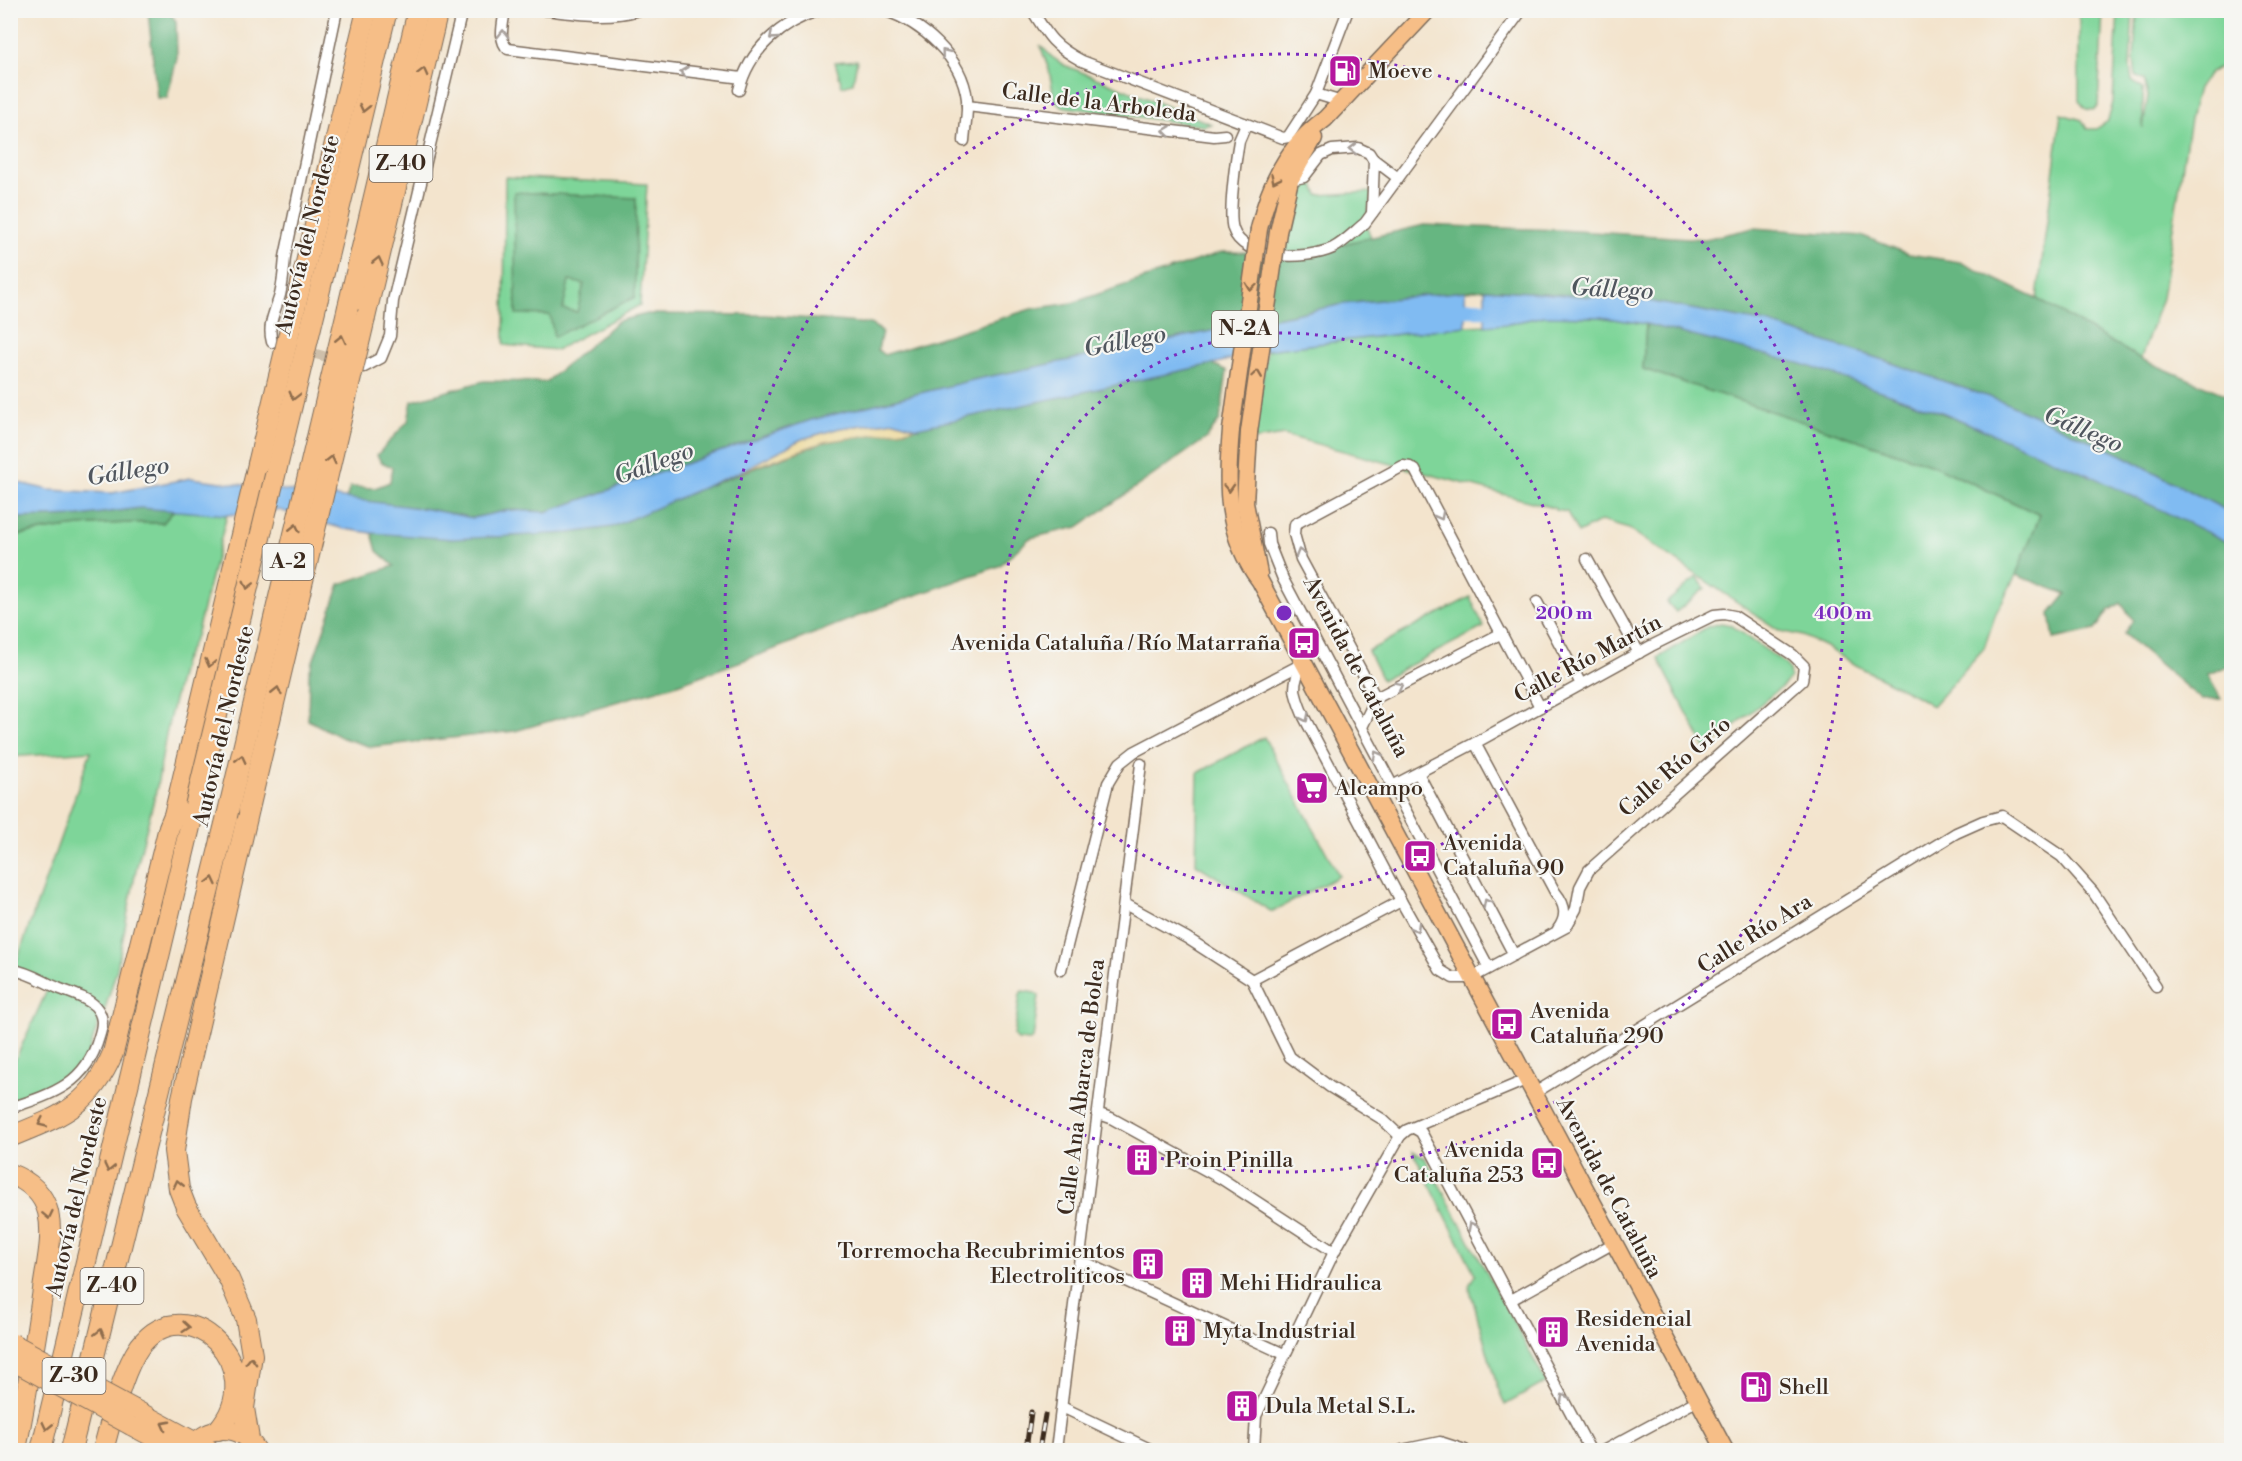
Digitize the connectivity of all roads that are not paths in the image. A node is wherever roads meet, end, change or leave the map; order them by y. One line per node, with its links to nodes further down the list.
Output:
1 (337, 10): 31 (street)
2 (367, 10): 51 (highway, one-way to 51, bridge)
3 (387, 10): 67 (highway, Autovía del Nordeste / A-2, one-way to 67, bridge)
4 (418, 10): 69 (highway, Autovía del Nordeste / A-2, one-way to 4, bridge)
5 (438, 10): 52 (highway, Z-40, one-way to 5, bridge)
6 (462, 10): 32 (street)
7 (505, 10): 16 (street, one-way to 7)
8 (545, 10): 9 (street)
9 (639, 10)
10 (820, 10): 16 (street, one-way to 16)
11 (884, 10): 20 (street, Calle de la Arboleda, one-way to 11)
12 (1032, 10): 21 (street, Calle de la Arboleda)
13 (1348, 10): 18 (street)
14 (1428, 10): 19 (main road)
15 (1522, 10): 28 (street)
16 (742, 78): 17 (street)
17 (739, 90)
18 (1316, 94): 19 (street); 23 (street, Calle de la Arboleda)
19 (1342, 102): 22 (main road)
20 (967, 106): 24 (street, Calle de la Arboleda, one-way to 20); 26 (street, Calle de la Arboleda)
21 (1227, 118): 23 (street, Calle de la Arboleda); 24 (street, Calle de la Arboleda)
22 (1325, 119): 29 (main road); 36 (main road, Avenida de Cataluña / N-2A, one-way to 36, bridge)
23 (1246, 124): 25 (street)
24 (1225, 135): 25 (street, Calle de la Arboleda)
25 (1240, 139): 30 (street)
26 (964, 141)
27 (1373, 159): 28 (street); 29 (street, one-way to 29); 30 (street)
28 (1398, 177): 30 (street)
29 (1290, 180): 36 (main road, Avenida de Cataluña / N-2A, one-way to 29, bridge)
30 (1369, 218)
31 (272, 342)
32 (364, 367)
33 (1268, 533): 35 (street, Avenida de Cataluña)
34 (1587, 559): 39 (street)
35 (1283, 579): 36 (street, Avenida de Cataluña); 45 (street, Avenida de Cataluña)
36 (1260, 581): 40 (main road, Avenida de Cataluña)
37 (1537, 602): 42 (street)
38 (1502, 633): 43 (street, one-way to 38); 43 (street, one-way to 38); 44 (street)
39 (1639, 653): 41 (street, Calle Río Martín); 42 (street, Calle Río Martín)
40 (1302, 664): 50 (main road, Avenida de Cataluña); 55 (street, Avenida de Cataluña, one-way to 55); 61 (street)
41 (1802, 681): 53 (street, Calle Río Grío)
42 (1581, 684): 44 (street, Calle Río Martín)
43 (1376, 698): 45 (street)
44 (1540, 707): 46 (street, Calle Río Martín)
45 (1362, 727): 49 (street, Avenida de Cataluña, one-way to 45)
46 (1475, 743): 48 (street, Calle Río Martín); 54 (street)
47 (1142, 764): 56 (street, Calle Ana Abarca de Bolea)
48 (1418, 773): 49 (street, Calle Río Martín); 58 (street, one-way to 48)
49 (1393, 785): 50 (street, Calle Río Martín); 59 (street, Avenida de Cataluña)
50 (1373, 796): 62 (main road, Avenida de Cataluña)
51 (174, 815): 67 (highway); 72 (highway, one-way to 72)
52 (239, 851): 69 (highway, Z-40); 85 (highway, one-way to 52)
53 (1579, 892): 54 (street); 57 (street, Calle Río Grío)
54 (1558, 897): 57 (street)
55 (1401, 901): 62 (street, Avenida de Cataluña, one-way to 62); 63 (street)
56 (1125, 904): 63 (street); 68 (street, Calle Ana Abarca de Bolea)
57 (1556, 932): 58 (street, Calle Río Grío)
58 (1514, 955): 59 (street, Calle Río Grío)
59 (1490, 968): 62 (street, Calle Río Grío)
60 (10, 969): 66 (street)
61 (1061, 970)
62 (1471, 978): 65 (main road, Avenida de Cataluña)
63 (1252, 980): 71 (street)
64 (2156, 986): 65 (street, Calle Río Ara)
65 (1530, 1087): 70 (street, Calle Río Ara); 74 (main road, Avenida de Cataluña)
66 (10, 1108)
67 (122, 1111): 89 (highway, Autovía del Nordeste / Z-40, one-way to 89)
68 (1099, 1113): 75 (street); 76 (street, Calle Ana Abarca de Bolea)
69 (153, 1121): 90 (highway, Autovía del Nordeste / Z-40, one-way to 69)
70 (1419, 1128): 71 (street, Calle Río Ara); 77 (street, one-way to 70)
71 (1400, 1136): 75 (street)
72 (10, 1137)
73 (10, 1174): 82 (highway, one-way to 82)
74 (1614, 1243): 77 (street); 80 (main road, Avenida de Cataluña)
75 (1334, 1252): 79 (street)
76 (1080, 1260): 79 (street); 81 (street, Calle Ana Abarca de Bolea)
77 (1512, 1300): 98 (street, one-way to 77)
78 (11, 1348): 83 (highway, Z-30, bridge)
79 (1284, 1354): 95 (street)
80 (1698, 1400): 99 (street); 100 (main road, Avenida de Cataluña)
81 (1062, 1407): 93 (street, Calle Ana Abarca de Bolea); 94 (street)
82 (23, 1414): 86 (highway); 88 (highway)
83 (133, 1418): 87 (highway, Z-30, one-way to 83); 92 (highway, Z-30)
84 (218, 1430): 85 (highway); 87 (highway); 91 (highway, one-way to 84)
85 (253, 1445)
86 (10, 1448)
87 (198, 1448)
88 (16, 1450)
89 (41, 1450)
90 (71, 1450)
91 (103, 1450)
92 (176, 1450)
93 (1056, 1450)
94 (1152, 1450)
95 (1254, 1450)
96 (1402, 1450): 97 (street)
97 (1465, 1450)
98 (1590, 1450)
99 (1605, 1450)
100 (1725, 1450)

